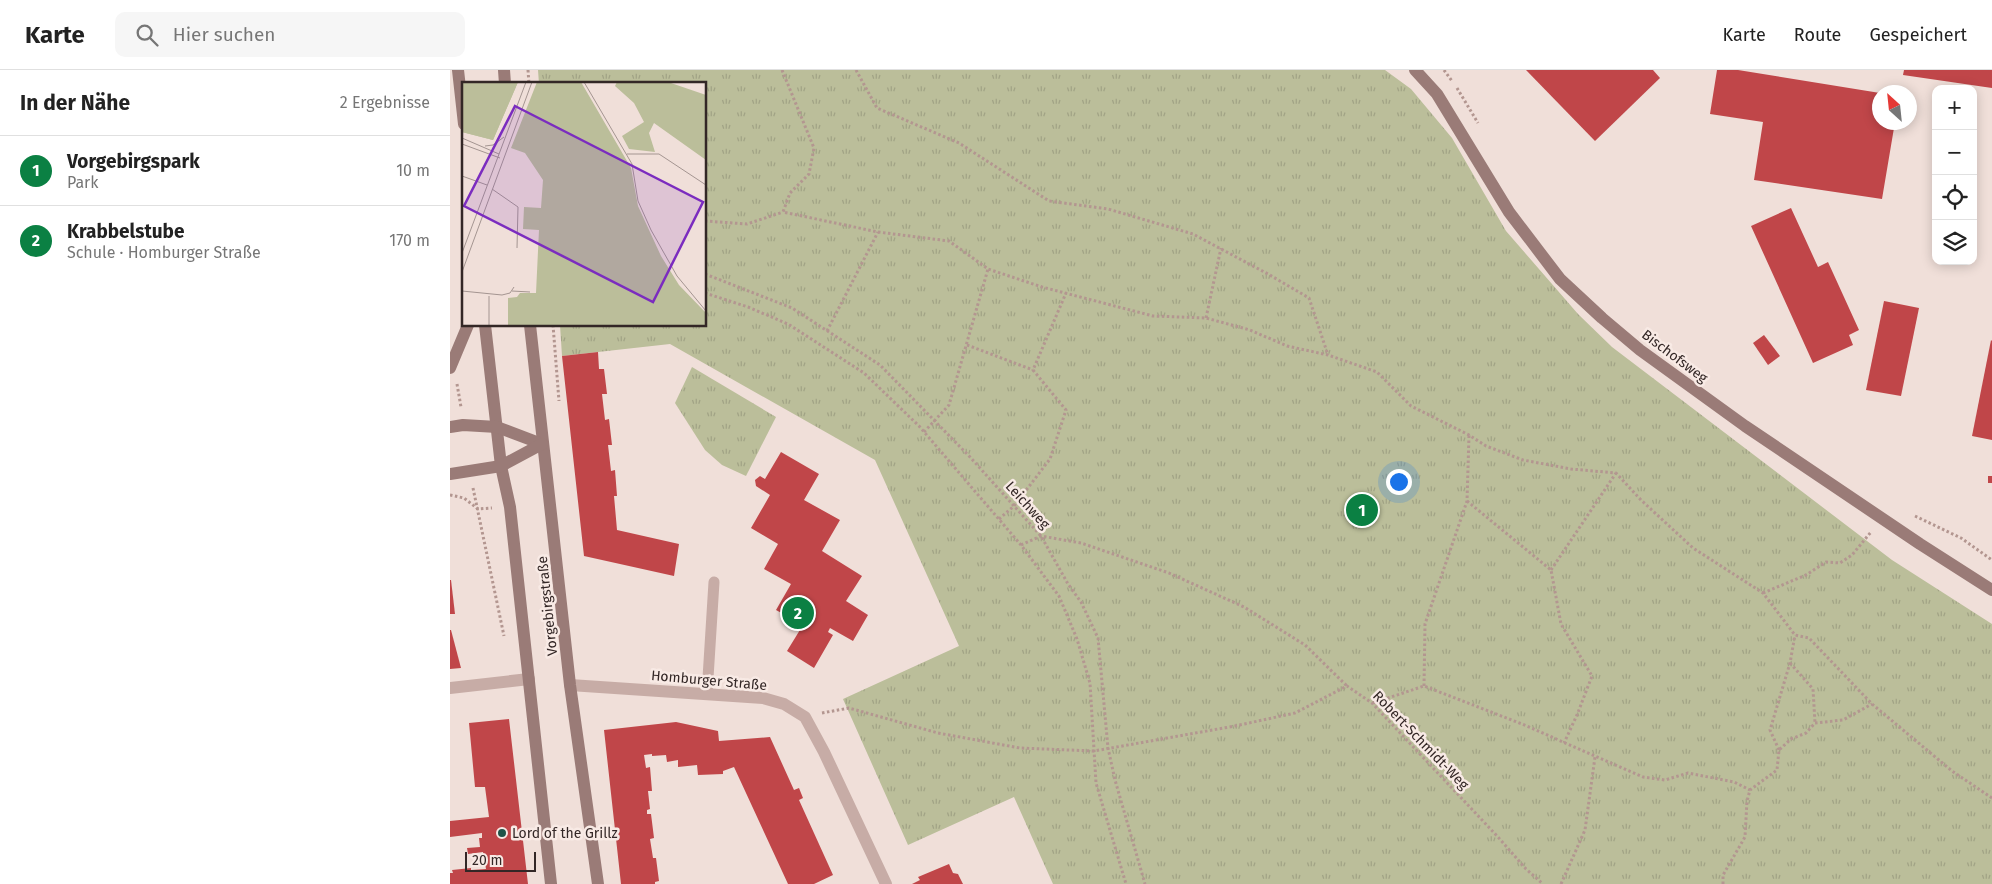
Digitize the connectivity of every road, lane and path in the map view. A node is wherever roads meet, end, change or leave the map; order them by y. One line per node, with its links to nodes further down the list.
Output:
1 (458, 70): 6 (main road)
2 (782, 70): 8 (path)
3 (856, 70): 11 (path)
4 (1415, 70): 45 (main road, Bischofsweg)
5 (1444, 70): 7 (path)
6 (462, 106)
7 (1479, 124)
8 (783, 212): 9 (path); 10 (path)
9 (706, 221)
10 (878, 232): 12 (path); 20 (path)
11 (1221, 248): 16 (path); 22 (path)
12 (988, 269): 15 (path); 21 (path)
13 (706, 274): 20 (path, Leichweg)
14 (706, 293): 28 (path)
15 (1066, 293): 16 (path); 24 (path)
16 (1206, 318): 22 (path)
17 (468, 326): 23 (main road)
18 (485, 326): 27 (main road, Vorgebirgstraße)
19 (530, 326): 30 (main road, Vorgebirgstraße)
20 (827, 331): 25 (path, Leichweg)
21 (967, 345): 24 (path); 25 (path)
22 (1328, 355): 29 (path)
23 (450, 368)
24 (1032, 370): 36 (path)
25 (934, 421): 28 (path); 36 (path, Leichweg)
26 (450, 427): 27 (main road)
27 (497, 427): 30 (main road); 31 (main road, Vorgebirgstraße)
28 (924, 432): 38 (path)
29 (1469, 435): 32 (path); 35 (path)
30 (542, 444): 31 (main road); 51 (main road, Vorgebirgstraße)
31 (502, 466): 33 (main road); 50 (main road, Vorgebirgstraße)
32 (1616, 473): 43 (path); 46 (path)
33 (450, 474)
34 (450, 495): 48 (path)
35 (1467, 501): 43 (path); 53 (path)
36 (1014, 506): 38 (path); 39 (path, Leichweg)
37 (1912, 515): 42 (path)
38 (999, 519): 41 (path)
39 (1041, 536): 41 (path); 52 (path, Robert-Schmidt-Weg); 61 (path, Leichweg)
40 (1865, 539): 46 (path)
41 (1021, 545): 63 (path)
42 (1992, 560)
43 (1551, 570): 60 (path)
44 (714, 582): 55 (lane)
45 (1992, 590)
46 (1763, 593): 47 (path)
47 (1795, 635): 49 (path); 57 (path)
48 (505, 644)
49 (1790, 663): 59 (path); 62 (path)
50 (529, 679): 54 (street); 67 (main road, Vorgebirgstraße)
51 (570, 685): 55 (street, Homburger Straße); 68 (main road, Vorgebirgstraße)
52 (1347, 686): 56 (path, Robert-Schmidt-Weg); 61 (path)
53 (1424, 686): 56 (path); 60 (path)
54 (450, 688)
55 (707, 694): 58 (street, Homburger Straße)
56 (1372, 703): 72 (path, Robert-Schmidt-Weg)
57 (1872, 704): 59 (path); 66 (path)
58 (804, 717): 63 (path); 69 (street, Homburger Straße)
59 (1815, 723): 62 (path)
60 (1564, 743): 64 (path)
61 (1108, 748): 63 (path); 71 (path, Leichweg)
62 (1779, 750): 65 (path)
63 (1094, 751): 70 (path)
64 (1595, 757): 65 (path); 73 (path)
65 (1750, 790): 74 (path)
66 (1992, 798)
67 (551, 884)
68 (598, 884)
69 (886, 884)
70 (1126, 884)
71 (1145, 884)
72 (1543, 884)
73 (1561, 884)
74 (1723, 884)

